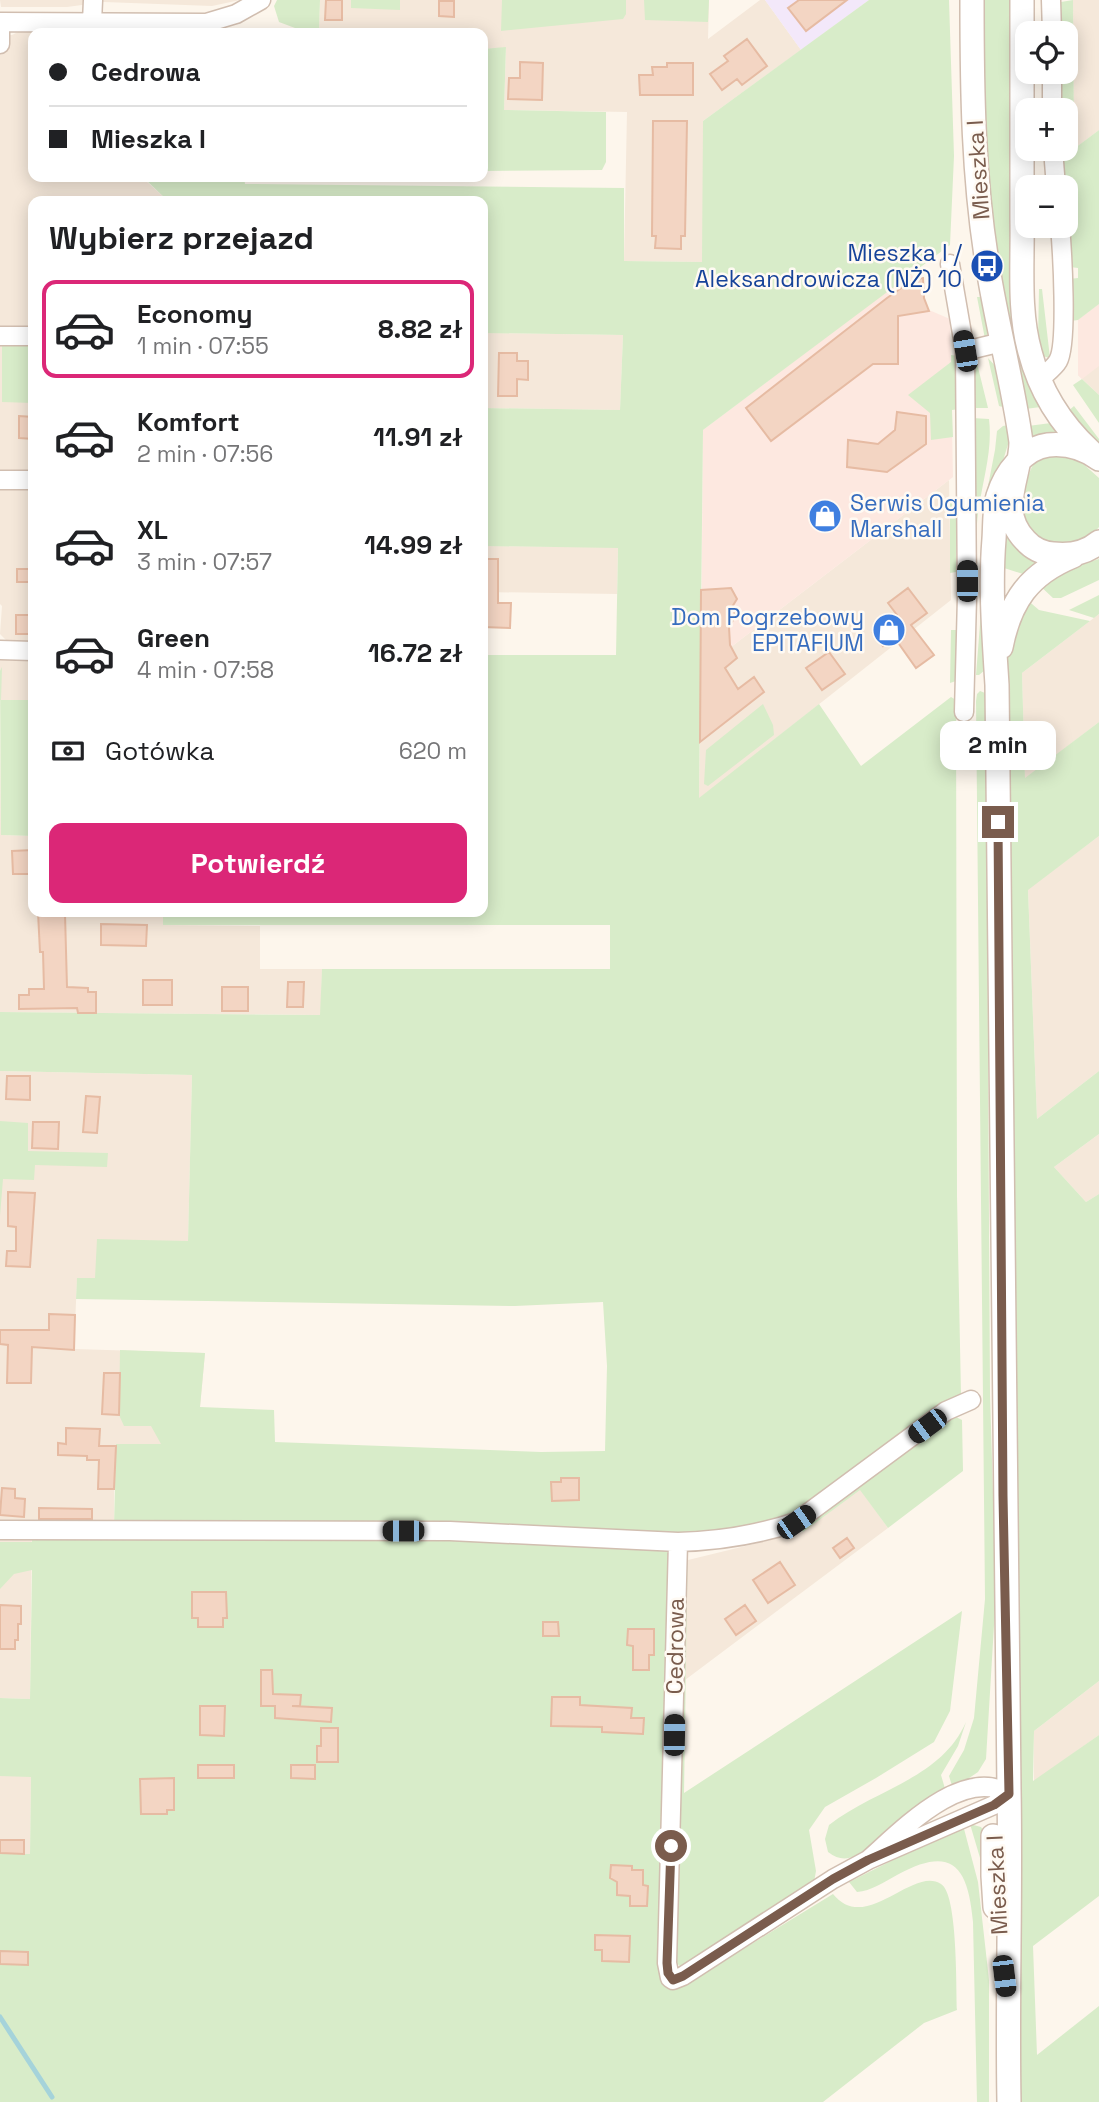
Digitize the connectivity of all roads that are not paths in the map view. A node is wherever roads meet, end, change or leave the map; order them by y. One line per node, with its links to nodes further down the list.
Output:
1 (93, 0): 8 (street)
2 (261, 0): 8 (street)
3 (972, 0): 14 (street, Mieszka I)
4 (1022, 0): 16 (street, Mieszka I)
5 (1051, 0): 6 (street)
6 (1052, 21)
7 (0, 22): 8 (street); 9 (street)
8 (92, 22)
9 (0, 44)
10 (1061, 238): 16 (street)
11 (950, 264): 15 (street)
12 (0, 336): 13 (street)
13 (28, 336)
14 (1002, 342): 15 (street); 18 (street, Mieszka I)
15 (965, 351): 24 (street)
16 (1039, 380): 17 (street, Mieszka I)
17 (1098, 458): 18 (street)
18 (1019, 462): 21 (street, Mieszka I); 25 (street)
19 (0, 480): 20 (street)
20 (28, 480)
21 (1093, 548): 25 (street)
22 (0, 650): 23 (street)
23 (28, 650)
24 (965, 685): 25 (street); 26 (street)
25 (997, 685): 30 (street, Mieszka I)
26 (964, 712)
27 (971, 1400): 29 (street)
28 (0, 1530): 29 (street)
29 (678, 1542): 33 (street, Cedrowa)
30 (999, 1795): 31 (street, Cedrowa); 32 (street, Mieszka I); 33 (street, Cedrowa); 34 (street, Mieszka I)
31 (971, 1815): 32 (street); 33 (street, Cedrowa)
32 (993, 1833): 34 (street, Mieszka I)
33 (868, 1860)
34 (1007, 1999): 35 (street, Mieszka I)
35 (1009, 2102)

